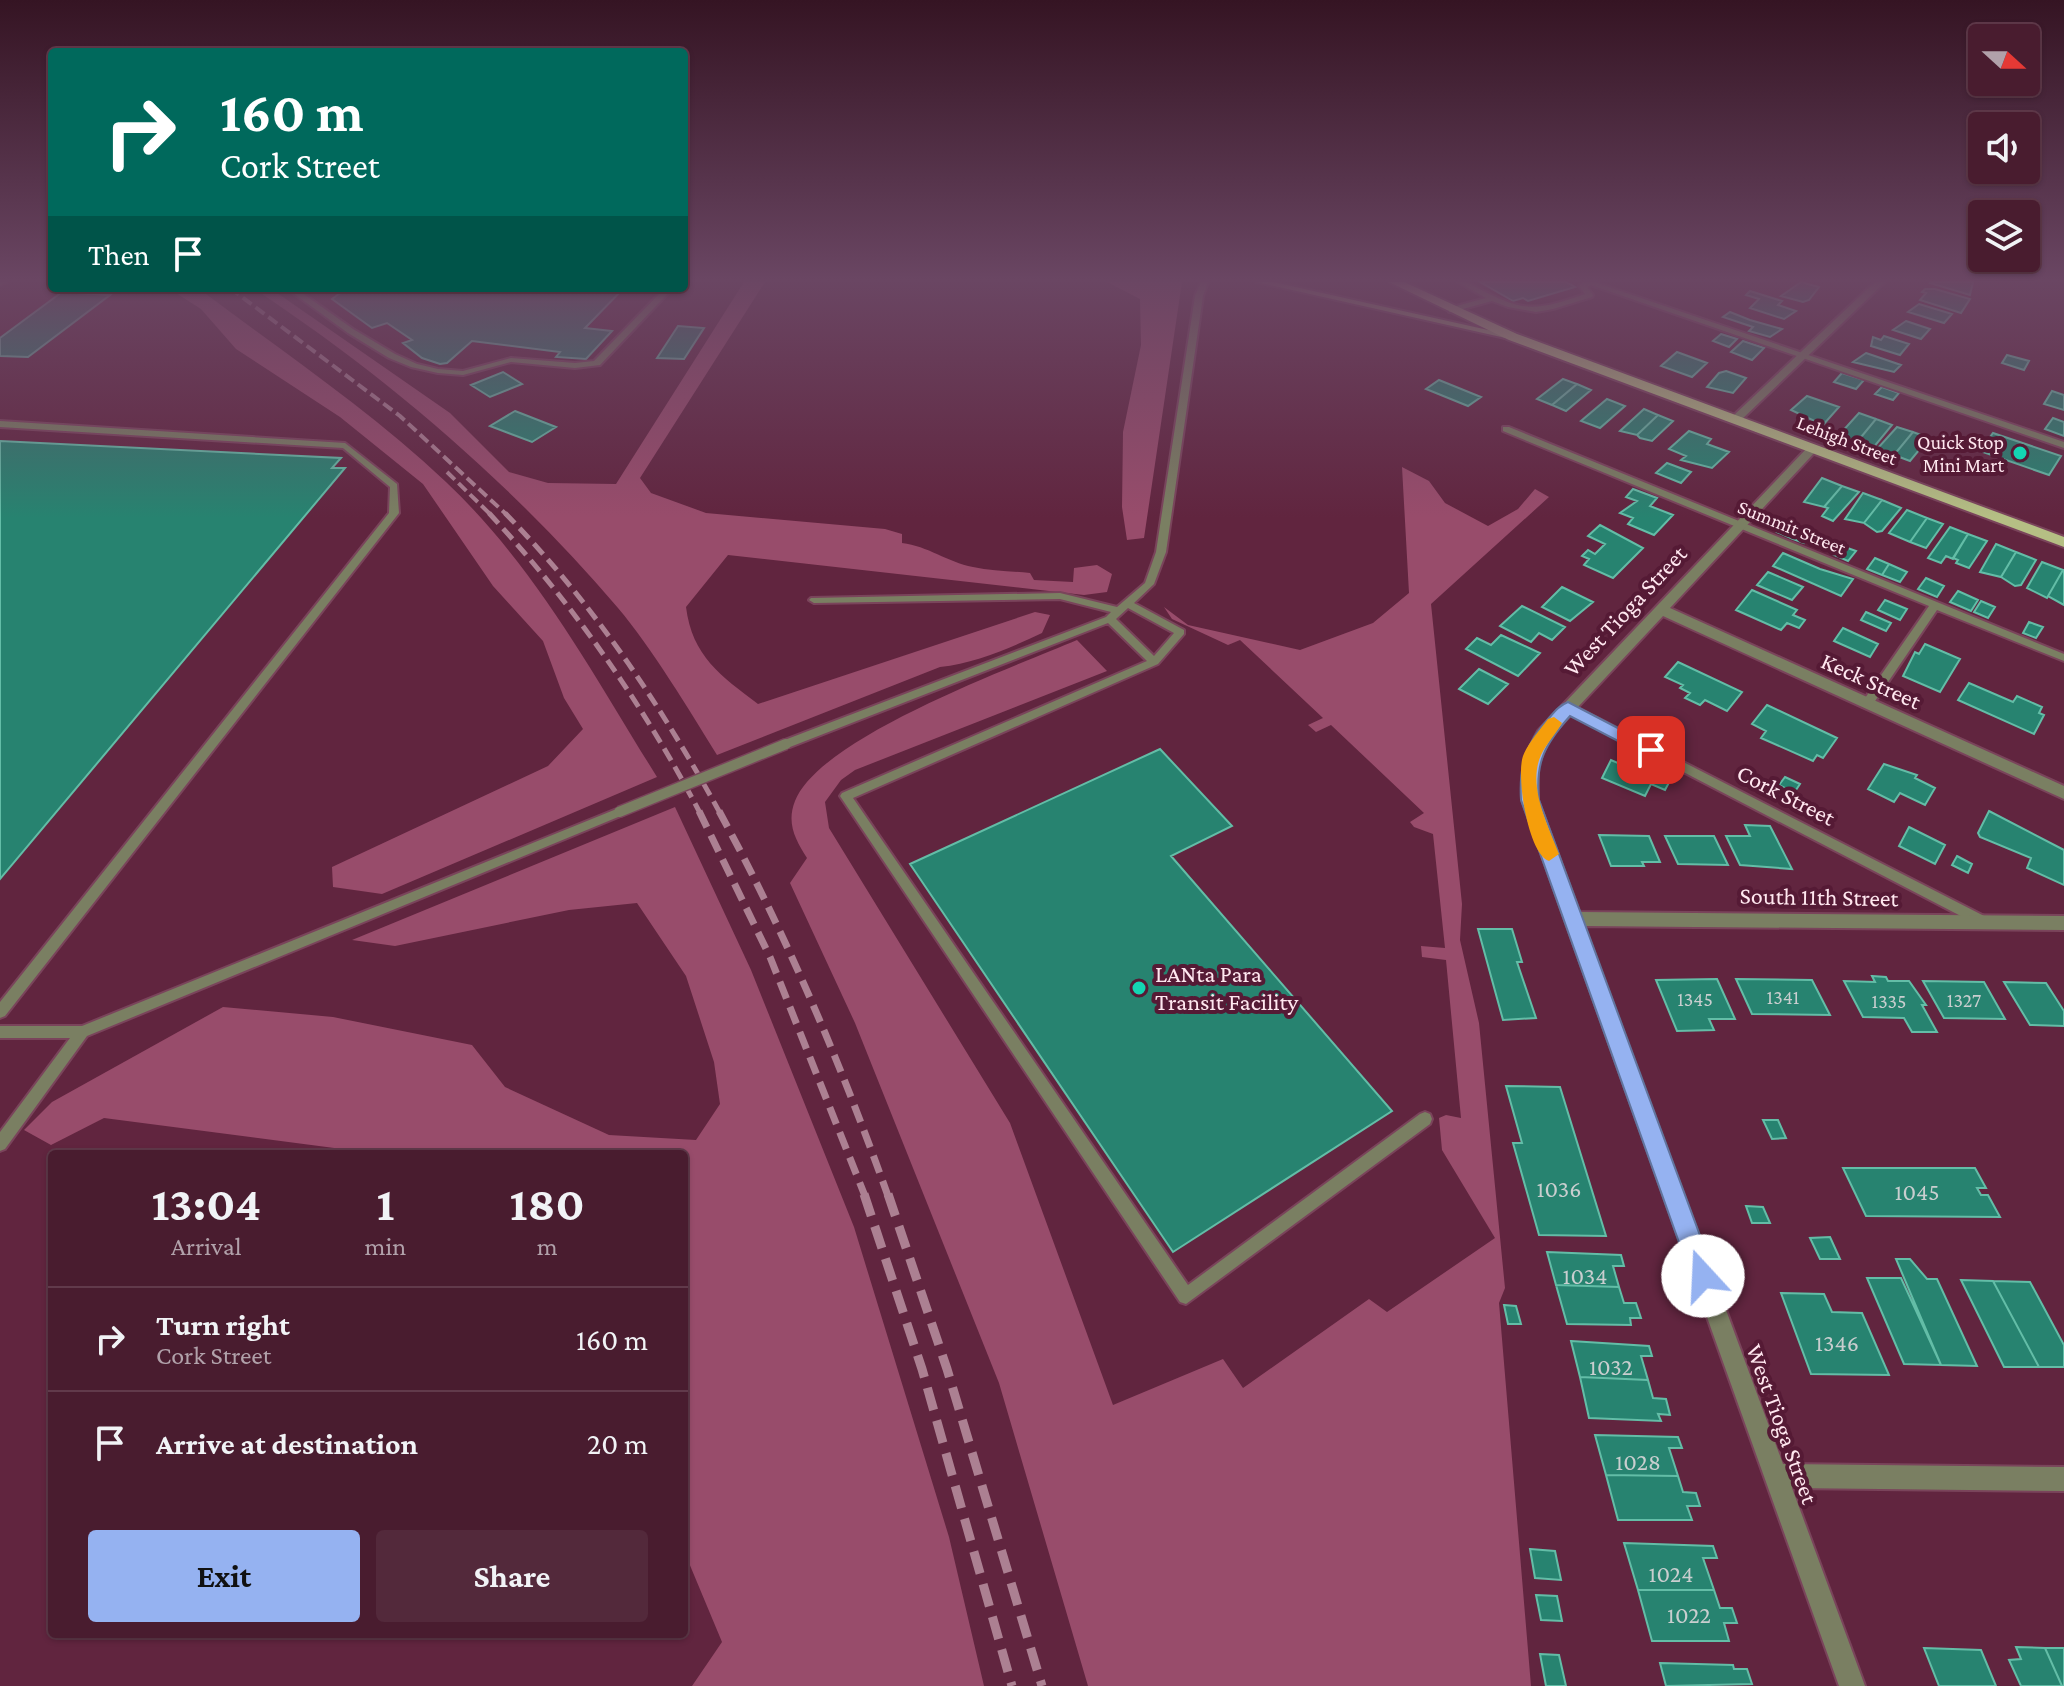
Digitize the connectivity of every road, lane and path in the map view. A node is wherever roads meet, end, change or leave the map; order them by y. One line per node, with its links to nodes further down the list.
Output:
1 (401, 361): 2 (lane)
2 (506, 361)
3 (514, 361): 4 (lane)
4 (599, 361)
5 (1189, 361): 19 (lane)
6 (1577, 361): 9 (main road, Lehigh Street)
7 (1800, 361): 9 (street)
8 (1815, 361): 12 (lane)
9 (1736, 419): 13 (main road, Lehigh Street)
10 (0, 424): 28 (lane)
11 (1506, 429): 14 (lane, Summit Street)
12 (2064, 445)
13 (1812, 449): 14 (street, West Tioga Street); 15 (main road, Lehigh Street)
14 (1739, 524): 17 (lane, Summit Street); 18 (street, West Tioga Street)
15 (2064, 542)
16 (814, 600): 19 (lane)
17 (1935, 605): 20 (lane, Summit Street); 22 (lane)
18 (1660, 609): 22 (street, Keck Street); 23 (street, West Tioga Street)
19 (1118, 611): 21 (lane); 21 (lane); 30 (lane, bridge)
20 (2064, 658)
21 (1154, 662): 31 (lane)
22 (1867, 704): 24 (street, Keck Street)
23 (1568, 707): 25 (street, West Tioga Street); 26 (lane, Cork Street)
24 (2064, 793)
25 (1573, 919): 26 (street, South 11th Street); 33 (street, West Tioga Street)
26 (1984, 922): 27 (street, South 11th Street)
27 (2064, 923)
28 (0, 1012)
29 (0, 1032): 30 (lane)
30 (82, 1032): 32 (lane)
31 (1425, 1119)
32 (0, 1144)
33 (1776, 1476): 34 (street); 35 (street, West Tioga Street)
34 (2064, 1479)
35 (1852, 1686)

